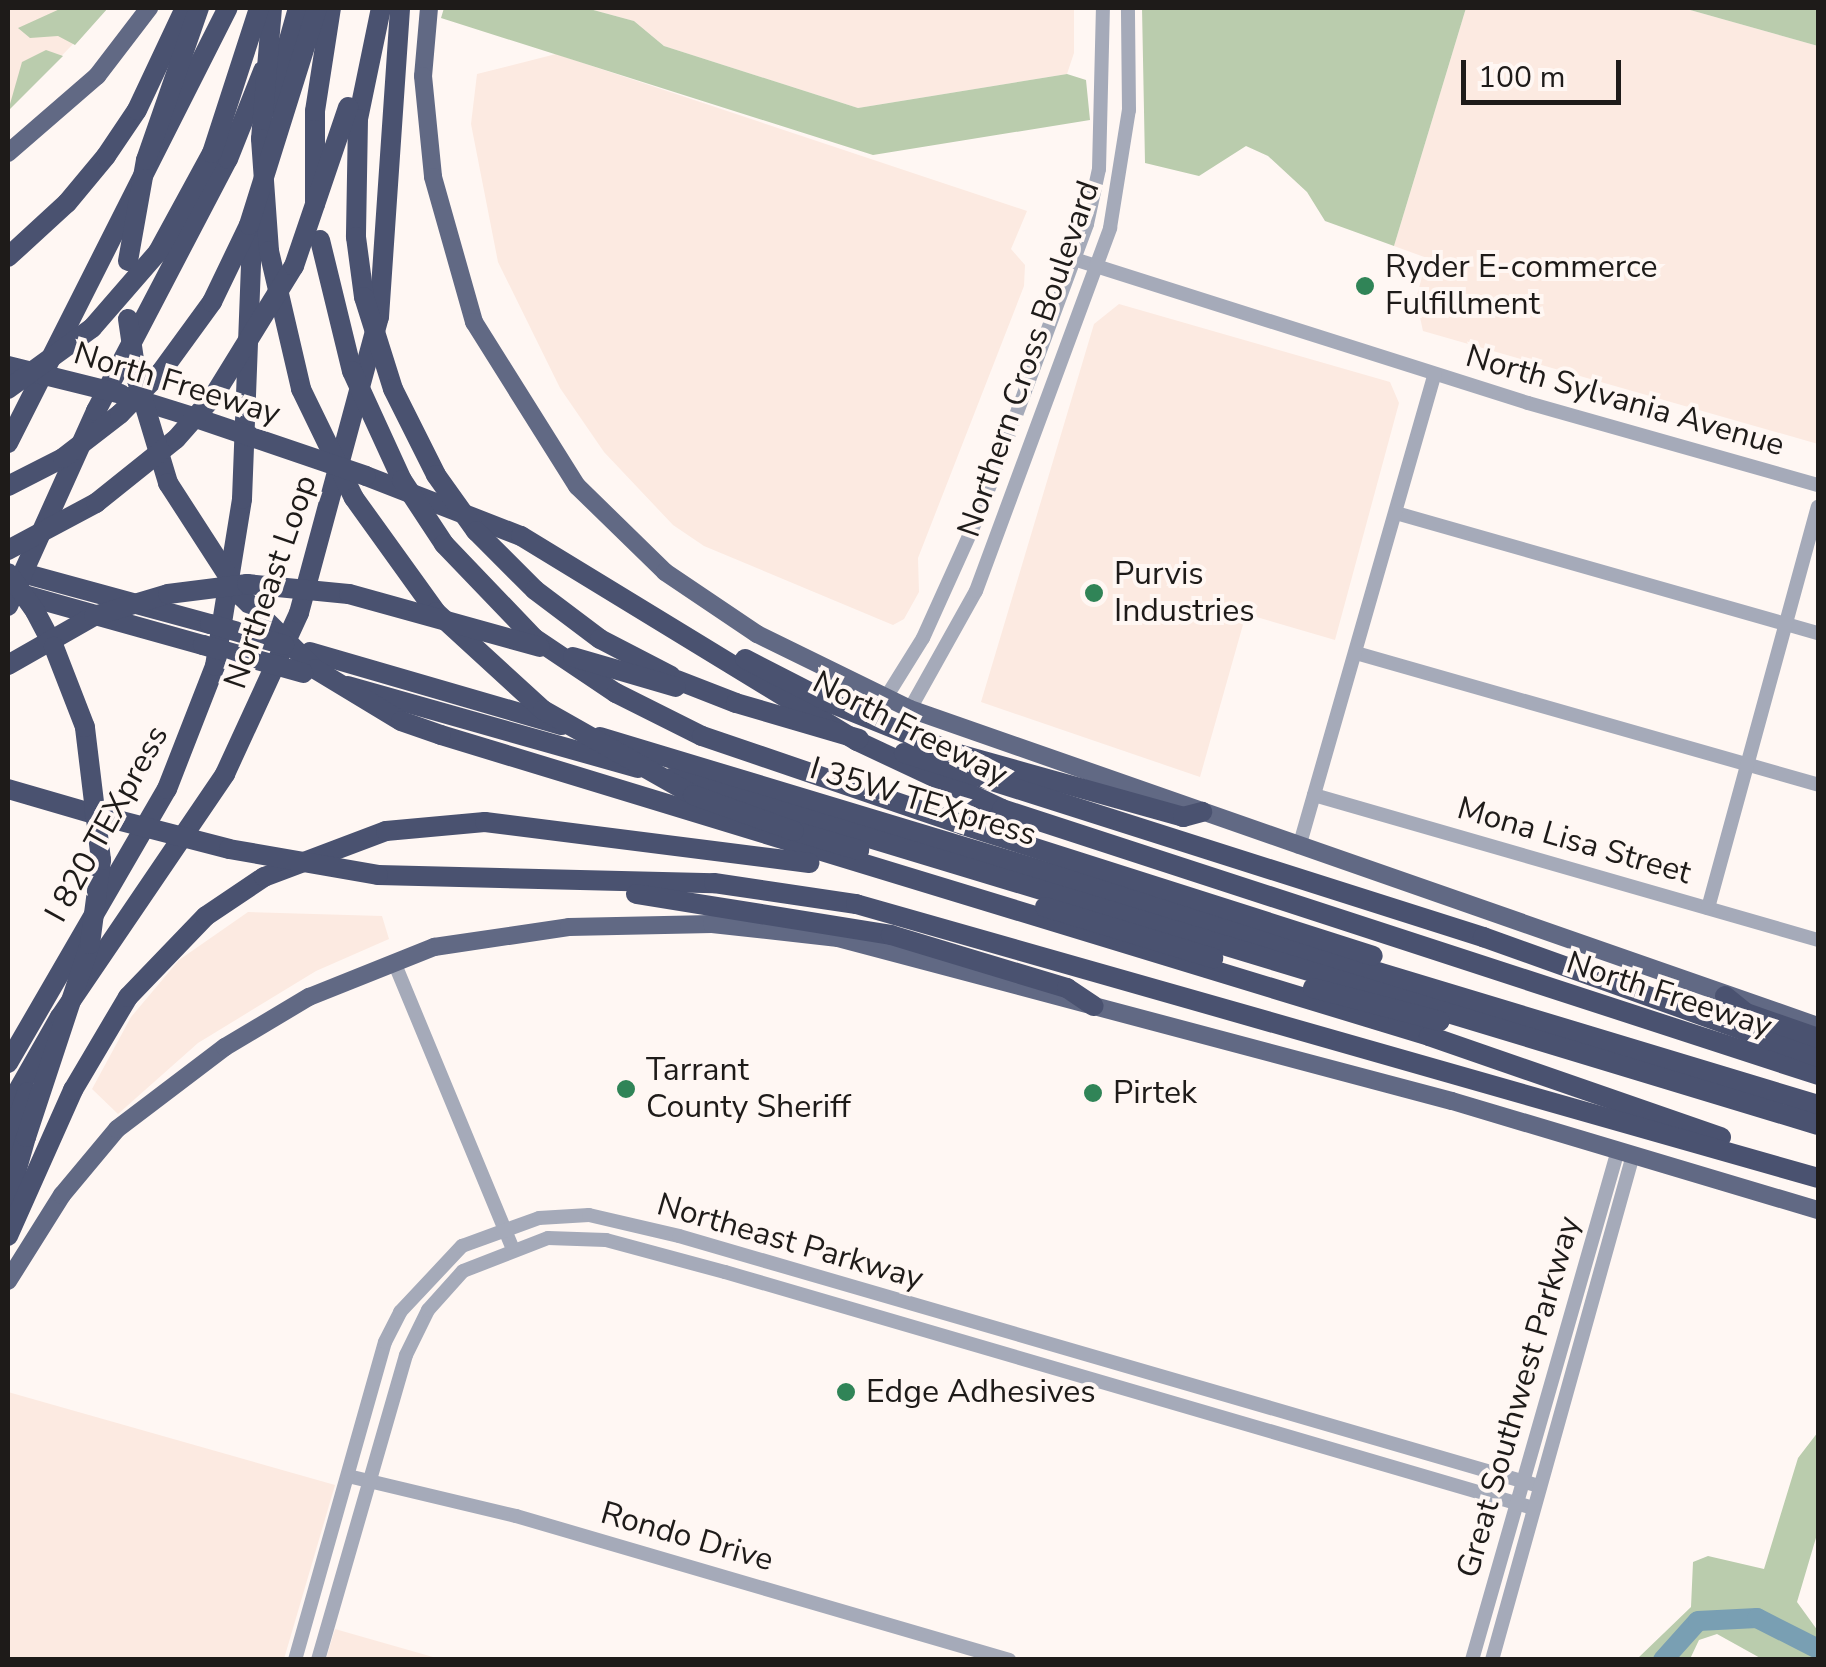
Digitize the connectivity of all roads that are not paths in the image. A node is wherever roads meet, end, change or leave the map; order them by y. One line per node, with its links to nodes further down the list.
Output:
1 (149, 8): 18 (main road)
2 (185, 8): 19 (highway)
3 (199, 8): 52 (highway, bridge)
4 (228, 8): 25 (highway)
5 (259, 8): 24 (highway, bridge)
6 (272, 8): 64 (highway, bridge)
7 (286, 8): 34 (highway)
8 (298, 8): 62 (highway, I 820 TEXpress)
9 (316, 8): 29 (highway, bridge)
10 (331, 8): 56 (highway, bridge)
11 (381, 8): 32 (highway, bridge); 42 (highway, bridge)
12 (400, 8): 17 (highway, Northeast Loop)
13 (412, 8): 17 (highway)
14 (429, 8): 41 (main road, North Freeway)
15 (1103, 8): 20 (street, Northern Cross Boulevard)
16 (1128, 8): 21 (street, Northern Cross Boulevard)
17 (398, 72): 58 (highway, Northeast Loop)
18 (8, 154)
19 (8, 256)
20 (1074, 260): 21 (street, North Sylvania Avenue); 26 (street, Northern Cross Boulevard)
21 (1096, 266): 23 (street, North Sylvania Avenue); 27 (street, Northern Cross Boulevard)
22 (8, 366): 37 (highway, North Freeway, bridge)
23 (1435, 374): 28 (street, North Sylvania Avenue); 31 (street)
24 (8, 389)
25 (8, 443)
26 (1000, 461): 27 (street); 41 (street, Northern Cross Boulevard)
27 (1021, 472): 43 (street, Northern Cross Boulevard)
28 (1818, 485)
29 (8, 486)
30 (1818, 507): 35 (street)
31 (1396, 513): 35 (street); 38 (street)
32 (8, 550)
33 (8, 571): 34 (highway, I 35W TEXpress); 68 (highway, bridge)
34 (17, 592): 39 (highway, I 35W TEXpress, bridge); 39 (highway, I 35W TEXpress, bridge)
35 (1786, 624): 36 (street); 44 (street)
36 (1818, 632)
37 (696, 644): 48 (highway); 63 (highway, North Freeway)
38 (1356, 654): 44 (street); 47 (street)
39 (306, 663): 56 (highway, I 35W TEXpress); 64 (highway, I 35W TEXpress)
40 (8, 665): 42 (highway, bridge)
41 (885, 699): 43 (main road, North Freeway)
42 (736, 703): 61 (highway, bridge)
43 (910, 710): 48 (main road, North Freeway)
44 (1748, 765): 45 (street); 51 (street)
45 (1818, 785)
46 (8, 789): 50 (highway, bridge)
47 (1314, 795): 49 (street); 51 (street, Mona Lisa Street)
48 (1202, 812): 49 (main road, North Freeway)
49 (1298, 848): 55 (main road, North Freeway)
50 (601, 882): 57 (highway); 71 (highway)
51 (1708, 908): 53 (street, Mona Lisa Street)
52 (1054, 924): 70 (highway); 75 (highway)
53 (1818, 940)
54 (394, 962): 57 (main road); 74 (street); 78 (main road)
55 (1725, 996): 59 (main road, North Freeway); 60 (highway)
56 (1480, 1002): 65 (highway, I 35W TEXpress)
57 (1094, 1006): 69 (main road)
58 (60, 1017): 66 (highway, Northeast Loop); 68 (highway)
59 (1818, 1026)
60 (1818, 1038)
61 (1818, 1056)
62 (8, 1063)
63 (1818, 1074)
64 (1687, 1085): 67 (highway, I 35W TEXpress)
65 (1818, 1105)
66 (8, 1108)
67 (1818, 1125)
68 (17, 1142): 72 (highway)
69 (1626, 1152): 73 (main road); 86 (street, Great Southwest Parkway); 87 (street, Great Southwest Parkway)
70 (1818, 1165)
71 (1818, 1178)
72 (8, 1200)
73 (1818, 1210)
74 (504, 1228): 76 (street); 77 (street, Northeast Parkway); 84 (street, Northeast Parkway)
75 (8, 1236)
76 (512, 1247): 79 (street, Northeast Parkway); 85 (street, Northeast Parkway)
77 (768, 1264): 79 (street); 80 (street, Northeast Parkway)
78 (8, 1281)
79 (763, 1286): 81 (street, Northeast Parkway)
80 (971, 1323): 81 (street); 82 (street, Northeast Parkway)
81 (964, 1344): 83 (street, Northeast Parkway)
82 (1333, 1424): 83 (street); 86 (street, Northeast Parkway)
83 (1328, 1447): 88 (street, Northeast Parkway)
84 (348, 1476): 85 (street, Rondo Drive); 90 (street, Northeast Parkway)
85 (368, 1481): 91 (street, Northeast Parkway); 92 (street, Rondo Drive)
86 (1523, 1482): 87 (street, Northeast Parkway); 88 (street, Great Southwest Parkway)
87 (1540, 1486): 89 (street, Great Southwest Parkway)
88 (1516, 1504): 89 (street, Northeast Parkway); 93 (street, Great Southwest Parkway)
89 (1533, 1508): 94 (street, Great Southwest Parkway)
90 (295, 1660)
91 (318, 1660)
92 (1009, 1660)
93 (1472, 1660)
94 (1492, 1660)

